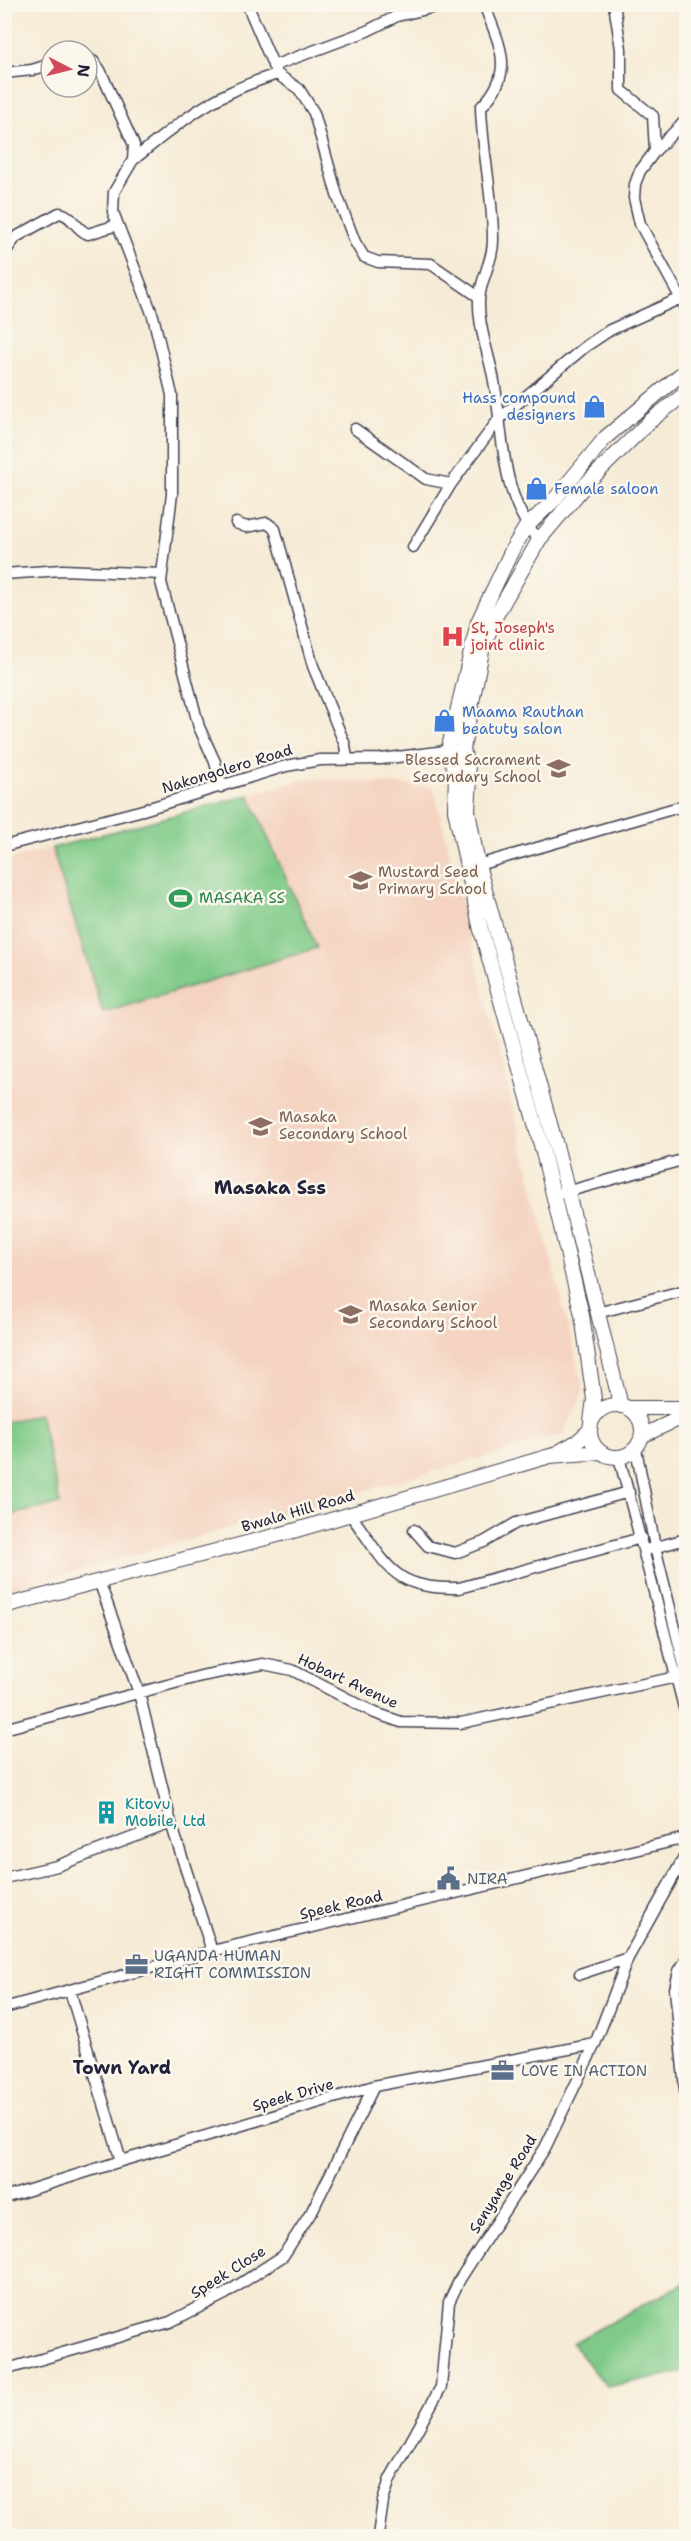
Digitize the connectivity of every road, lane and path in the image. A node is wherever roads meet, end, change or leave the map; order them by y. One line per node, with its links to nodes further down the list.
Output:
1 (247, 4): 7 (street)
2 (448, 4): 7 (street)
3 (484, 4): 14 (street)
4 (615, 4): 10 (street)
5 (39, 68): 8 (street)
6 (99, 69): 11 (street)
7 (275, 70): 11 (street); 14 (street)
8 (4, 73)
9 (687, 120): 10 (street)
10 (655, 151): 15 (street)
11 (133, 160): 12 (street)
12 (117, 225): 13 (street); 26 (street)
13 (4, 253)
14 (479, 297): 18 (street)
15 (684, 303): 18 (street)
16 (687, 370): 22 (street)
17 (687, 393): 23 (street)
18 (499, 419): 20 (street); 22 (street)
19 (355, 429): 20 (street)
20 (451, 484): 24 (street)
21 (236, 523): 29 (street)
22 (526, 527): 23 (street); 28 (street)
23 (539, 540): 27 (street)
24 (413, 548)
25 (4, 574): 26 (street)
26 (162, 574): 30 (street)
27 (463, 749): 28 (street, Nakongolero Road); 33 (street)
28 (448, 751): 29 (street, Nakongolero Road); 35 (street)
29 (347, 759): 30 (street, Nakongolero Road)
30 (221, 787): 32 (street, Nakongolero Road)
31 (687, 805): 33 (street)
32 (4, 846)
33 (478, 865): 35 (street)
34 (687, 1160): 35 (street)
35 (560, 1193): 37 (street); 41 (street)
36 (687, 1290): 37 (street)
37 (597, 1313): 38 (street)
38 (625, 1407): 39 (street); 41 (street); 42 (street)
39 (687, 1408)
40 (687, 1414): 42 (street)
41 (590, 1426): 44 (street); 45 (street)
42 (642, 1436): 43 (street)
43 (636, 1449): 46 (street); 52 (street)
44 (601, 1452): 45 (street, Bwala Hill Road); 46 (street)
45 (550, 1456): 48 (street, Bwala Hill Road)
46 (619, 1457): 47 (street)
47 (629, 1492): 49 (street); 50 (street)
48 (350, 1514): 50 (street); 53 (street, Bwala Hill Road)
49 (414, 1530)
50 (641, 1538): 52 (street)
51 (687, 1539): 52 (street)
52 (650, 1549): 55 (street)
53 (99, 1581): 54 (street, Bwala Hill Road); 56 (street)
54 (4, 1606)
55 (683, 1675): 56 (street, Hobart Avenue); 57 (street)
56 (139, 1693): 59 (street, Hobart Avenue); 60 (street)
57 (684, 1698): 58 (street)
58 (687, 1715)
59 (4, 1729)
60 (171, 1823): 63 (street); 64 (street)
61 (687, 1838): 64 (street, Speek Road)
62 (687, 1854): 65 (street, Senyange Road)
63 (4, 1878)
64 (212, 1951): 68 (street, Speek Road)
65 (627, 1958): 67 (street); 70 (street, Senyange Road)
66 (687, 1960): 72 (street)
67 (580, 1974)
68 (70, 1991): 69 (street, Speek Road); 73 (street)
69 (4, 2008)
70 (596, 2044): 71 (street, Speek Drive); 76 (street, Senyange Road)
71 (374, 2086): 73 (street, Speek Drive); 75 (street, Speek Close)
72 (687, 2099)
73 (121, 2161): 74 (street, Speek Drive)
74 (4, 2198)
75 (4, 2370)
76 (378, 2536)

